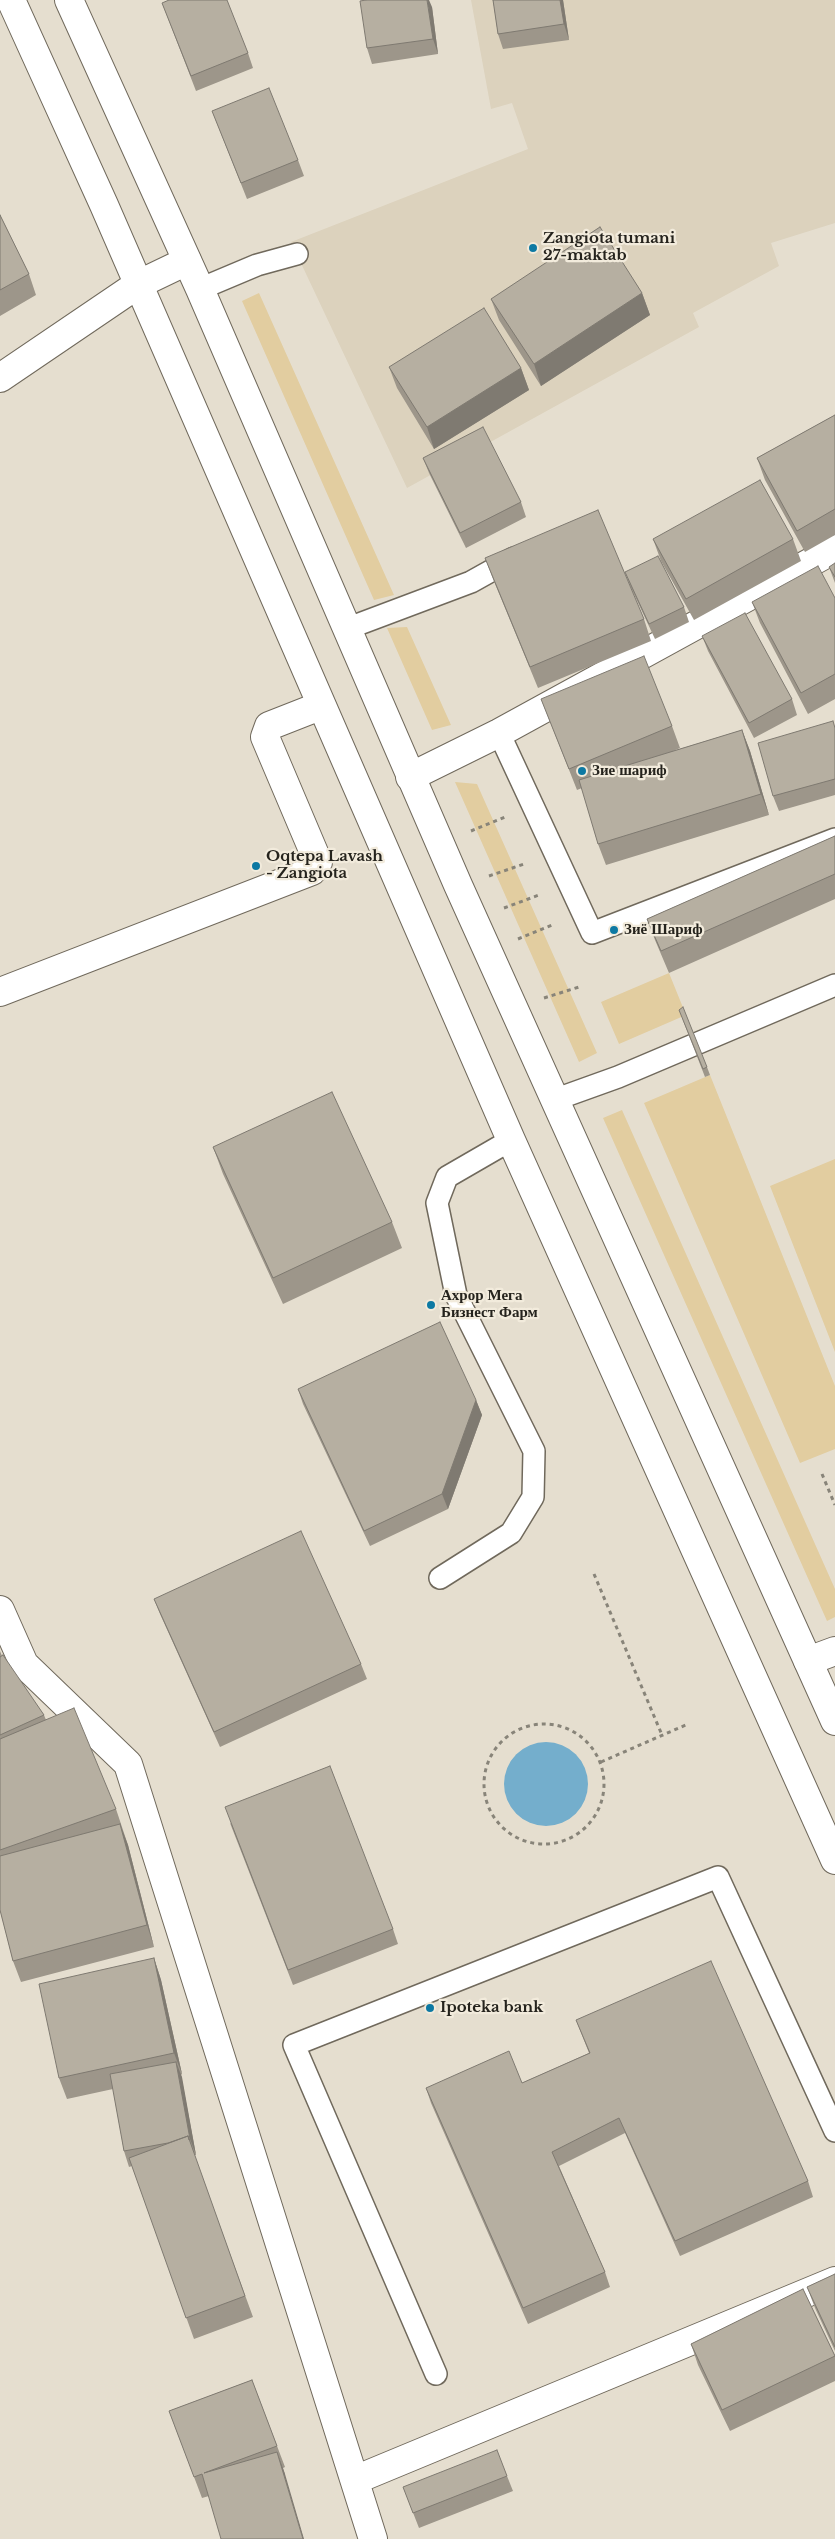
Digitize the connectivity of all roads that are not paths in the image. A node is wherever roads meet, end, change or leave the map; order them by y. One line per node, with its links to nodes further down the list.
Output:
1 (11, 0): 5 (main road)
2 (69, 0): 4 (main road)
3 (297, 254): 6 (lane)
4 (187, 260): 5 (main road); 6 (main road)
5 (137, 285): 7 (main road); 11 (main road)
6 (200, 289): 10 (main road)
7 (0, 378)
8 (535, 546): 10 (lane)
9 (835, 549): 12 (main road)
10 (346, 629): 13 (main road)
11 (320, 706): 16 (main road); 18 (main road)
12 (499, 733): 13 (main road); 14 (lane)
13 (410, 777): 17 (main road)
14 (835, 840)
15 (835, 985): 17 (lane)
16 (0, 992)
17 (554, 1100): 22 (main road)
18 (511, 1140): 19 (lane); 24 (main road)
19 (440, 1578)
20 (0, 1610): 28 (main road)
21 (835, 1651): 22 (main road)
22 (808, 1661): 23 (main road)
23 (835, 1721)
24 (835, 1860)
25 (835, 2131): 27 (lane)
26 (835, 2281): 28 (main road)
27 (436, 2374)
28 (356, 2480): 29 (main road)
29 (373, 2539)

